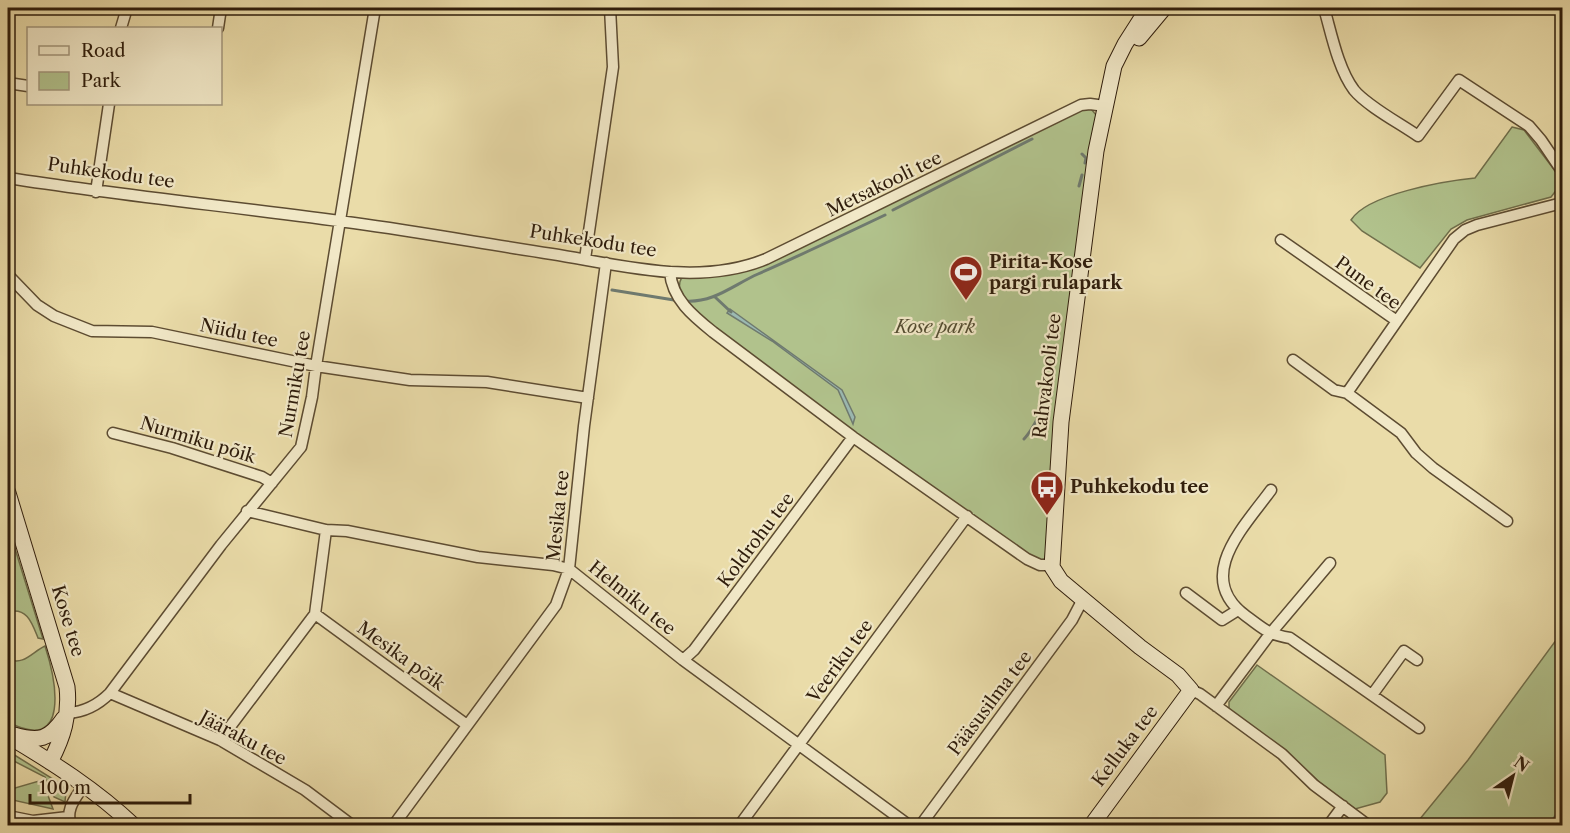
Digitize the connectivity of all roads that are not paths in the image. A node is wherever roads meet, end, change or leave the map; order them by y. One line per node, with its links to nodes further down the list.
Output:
1 (127, 8): 8 (street)
2 (221, 8): 9 (street)
3 (375, 8): 19 (street, Nurmiku tee)
4 (610, 8): 21 (street)
5 (1148, 8): 12 (street, Rahvakooli tee)
6 (1164, 8): 12 (street, Rahvakooli tee)
7 (1324, 8): 15 (street)
8 (121, 27)
9 (218, 27)
10 (8, 83): 11 (street)
11 (27, 86)
12 (1109, 87): 14 (street, Rahvakooli tee)
13 (109, 105): 17 (street)
14 (1105, 106): 23 (street, Metsakooli tee); 40 (street, Rahvakooli tee)
15 (1563, 171)
16 (8, 178): 17 (street, Puhkekodu tee)
17 (96, 192): 19 (street, Puhkekodu tee)
18 (1563, 203): 25 (street)
19 (340, 221): 21 (street, Puhkekodu tee); 27 (street, Nurmiku tee)
20 (1281, 240): 25 (street, Pune tee)
21 (585, 259): 22 (street, Puhkekodu tee)
22 (606, 263): 23 (street, Puhkekodu tee); 29 (street, Mesika tee)
23 (670, 272): 31 (street, Puhkekodu tee)
24 (8, 275): 27 (street, Niidu tee)
25 (1397, 321): 28 (street, Pune tee)
26 (1293, 360): 28 (street)
27 (316, 366): 29 (street, Niidu tee); 32 (street, Nurmiku tee)
28 (1347, 393): 37 (street)
29 (588, 398): 41 (street, Mesika tee)
30 (112, 433): 32 (street, Nurmiku põik)
31 (853, 438): 36 (street, Puhkekodu tee); 47 (street, Koldrohu tee)
32 (272, 483): 35 (street, Nurmiku tee)
33 (1271, 490): 44 (street)
34 (8, 493): 53 (street, Kose tee)
35 (247, 512): 38 (street, Helmiku tee); 50 (street, Nurmiku tee)
36 (967, 516): 40 (street, Puhkekodu tee); 58 (street, Veeriku tee)
37 (1507, 521)
38 (326, 530): 41 (street, Helmiku tee); 45 (street)
39 (1330, 563): 46 (street)
40 (1052, 565): 43 (street)
41 (569, 569): 47 (street, Helmiku tee); 54 (street, Mesika tee)
42 (1186, 593): 44 (street)
43 (1083, 599): 49 (street); 69 (street, Pääsusilma tee)
44 (1238, 610): 46 (street)
45 (315, 614): 54 (street, Mesika põik); 57 (street)
46 (1270, 634): 51 (street); 52 (street)
47 (683, 660): 58 (street, Helmiku tee)
48 (1417, 660): 51 (street)
49 (1191, 690): 52 (street); 70 (street, Kelluka tee)
50 (110, 693): 53 (street, Nurmiku tee); 57 (street, Jääraku tee)
51 (1372, 695): 55 (street)
52 (1216, 706): 61 (street)
53 (68, 713): 56 (street); 59 (street, Kose tee)
54 (467, 725): 66 (street, Mesika tee)
55 (1419, 728)
56 (8, 735): 59 (street)
57 (220, 740): 65 (street, Jääraku tee)
58 (799, 744): 67 (street, Veeriku tee); 68 (street, Helmiku tee)
59 (50, 762): 60 (street)
60 (84, 785): 63 (street); 64 (street)
61 (1343, 806): 71 (street); 72 (street)
62 (8, 816): 63 (street)
63 (69, 821)
64 (134, 825)
65 (353, 825)
66 (393, 825)
67 (740, 825)
68 (910, 825)
69 (920, 825)
70 (1090, 825)
71 (1328, 825)
72 (1369, 825)

